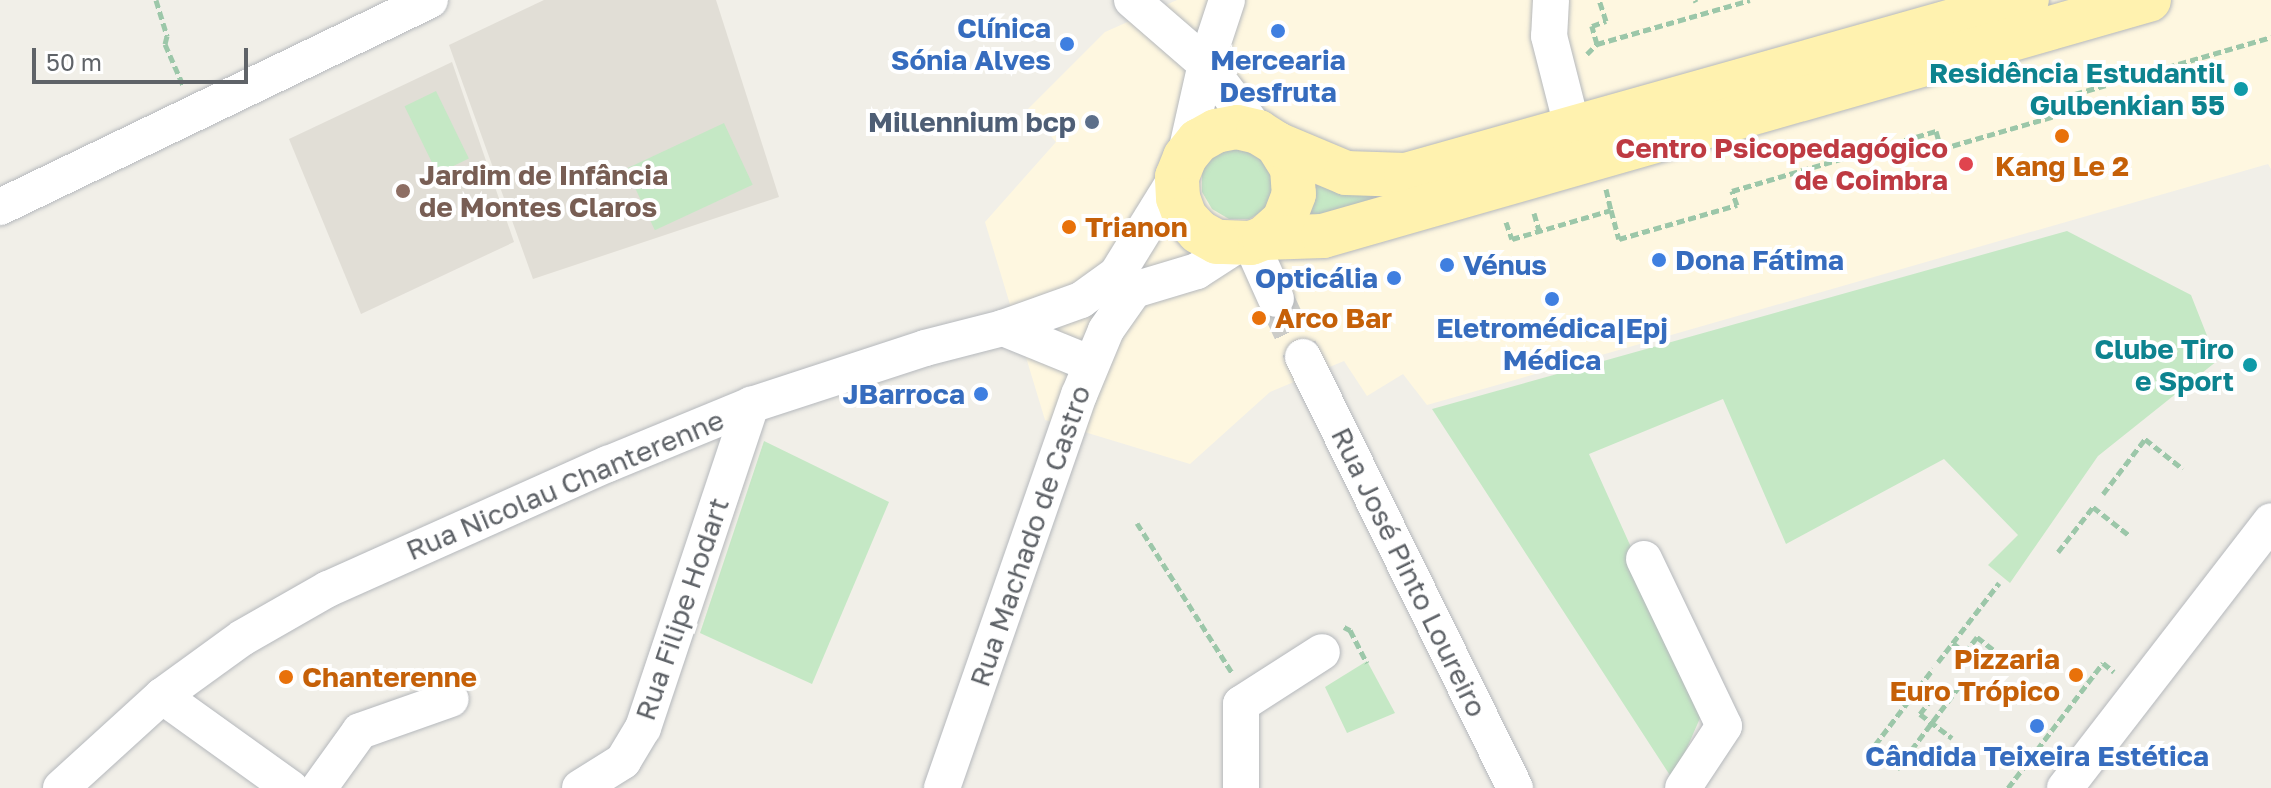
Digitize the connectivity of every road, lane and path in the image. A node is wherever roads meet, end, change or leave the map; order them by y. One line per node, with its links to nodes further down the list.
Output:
1 (156, 0): 13 (path)
2 (430, 0): 19 (street)
3 (1132, 0): 12 (street)
4 (1227, 0): 12 (street, Rua Machado de Castro)
5 (1551, 0): 14 (street)
6 (1599, 0): 11 (path)
7 (1750, 0): 11 (path)
8 (2027, 0): 15 (main road)
9 (2149, 0): 22 (main road)
10 (2271, 37): 20 (path)
11 (1597, 44): 14 (path)
12 (1206, 64): 16 (street); 17 (street, Rua Machado de Castro)
13 (174, 68)
14 (1557, 73): 15 (street)
15 (1573, 130): 16 (main road)
16 (1267, 138): 17 (main road); 22 (main road)
17 (1181, 167): 22 (main road); 23 (street, Rua Machado de Castro)
18 (1604, 184): 20 (path)
19 (0, 207)
20 (1611, 210): 21 (path)
21 (1495, 225)
22 (1251, 242): 23 (street); 24 (street)
23 (1126, 282): 25 (street, Rua Nicolau Chanterenne); 27 (street, Rua Machado de Castro)
24 (1276, 299)
25 (1003, 328): 27 (street); 28 (street, Rua Nicolau Chanterenne)
26 (1303, 357): 60 (street, Rua José Pinto Loureiro)
27 (1091, 364): 58 (street, Rua Machado de Castro)
28 (751, 405): 47 (street, Rua Nicolau Chanterenne); 54 (street, Rua Filipe Hodart)
29 (2183, 469): 30 (path)
30 (2103, 494)
31 (2271, 521): 63 (street)
32 (1137, 523): 49 (path)
33 (2130, 536): 34 (path)
34 (2058, 552)
35 (1644, 559): 61 (street)
36 (1999, 583): 38 (path)
37 (1350, 630): 42 (path)
38 (1953, 643): 40 (path); 41 (path)
39 (1322, 652): 49 (street)
40 (1938, 662)
41 (2009, 662)
42 (1367, 663)
43 (2100, 667): 62 (path)
44 (1933, 669): 45 (path)
45 (1919, 688): 50 (path); 52 (path)
46 (1958, 688): 50 (path)
47 (162, 696): 55 (street, Rua Nicolau Chanterenne); 56 (street)
48 (451, 699): 57 (street)
49 (1249, 699): 59 (street)
50 (1933, 724): 51 (path); 53 (path)
51 (1952, 738)
52 (1875, 745)
53 (1897, 769)
54 (589, 786)
55 (61, 788)
56 (290, 788)
57 (319, 788)
58 (942, 788)
59 (1241, 788)
60 (1515, 788)
61 (1683, 788)
62 (2008, 788)
63 (2065, 788)

